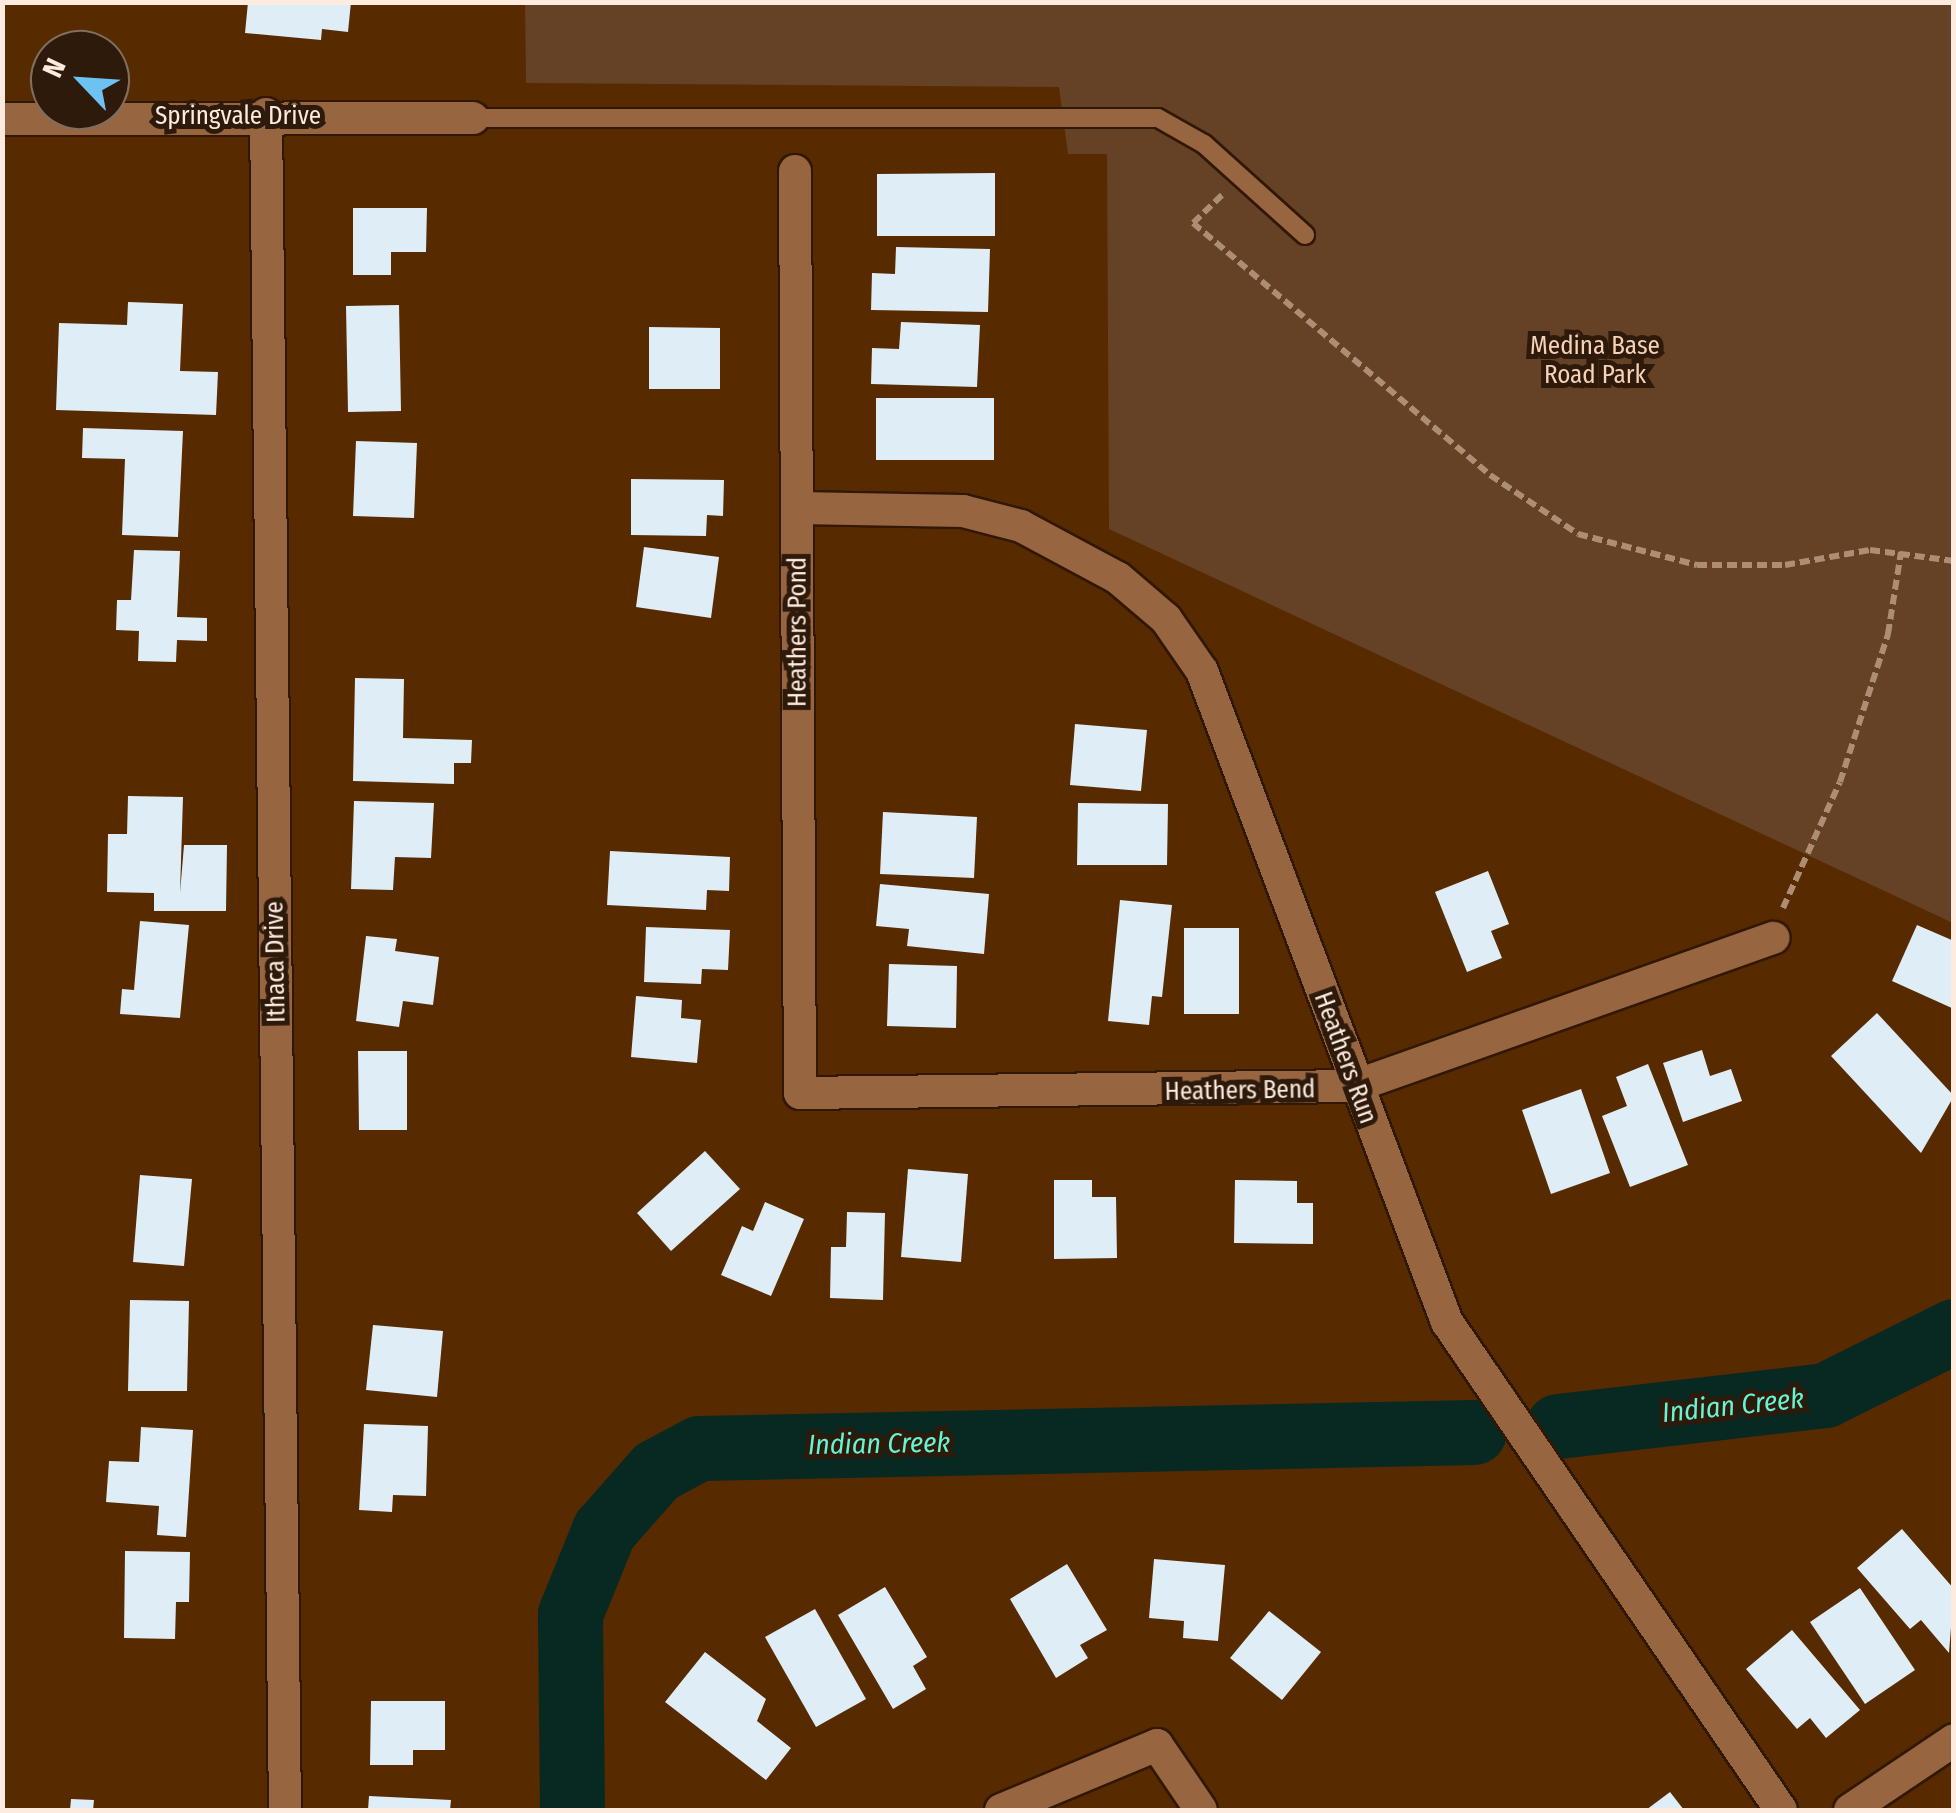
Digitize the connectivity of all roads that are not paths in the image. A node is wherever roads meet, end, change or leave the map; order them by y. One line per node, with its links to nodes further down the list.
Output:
1 (266, 114): 2 (street, Springvale Drive); 3 (street, Springvale Drive); 11 (street, Ithaca Drive)
2 (473, 118): 5 (lane)
3 (2, 119)
4 (795, 171): 6 (street, Heathers Pond)
5 (1305, 235)
6 (798, 508): 8 (street, Heathers Run); 9 (street, Heathers Pond)
7 (1774, 938): 8 (street, Heathers Bend)
8 (1354, 1086): 9 (street, Heathers Bend); 14 (street, Heathers Run)
9 (800, 1093)
10 (1954, 1740): 15 (street)
11 (285, 1810)
12 (1001, 1810): 13 (street)
13 (1201, 1810)
14 (1781, 1810)
15 (1850, 1810)

